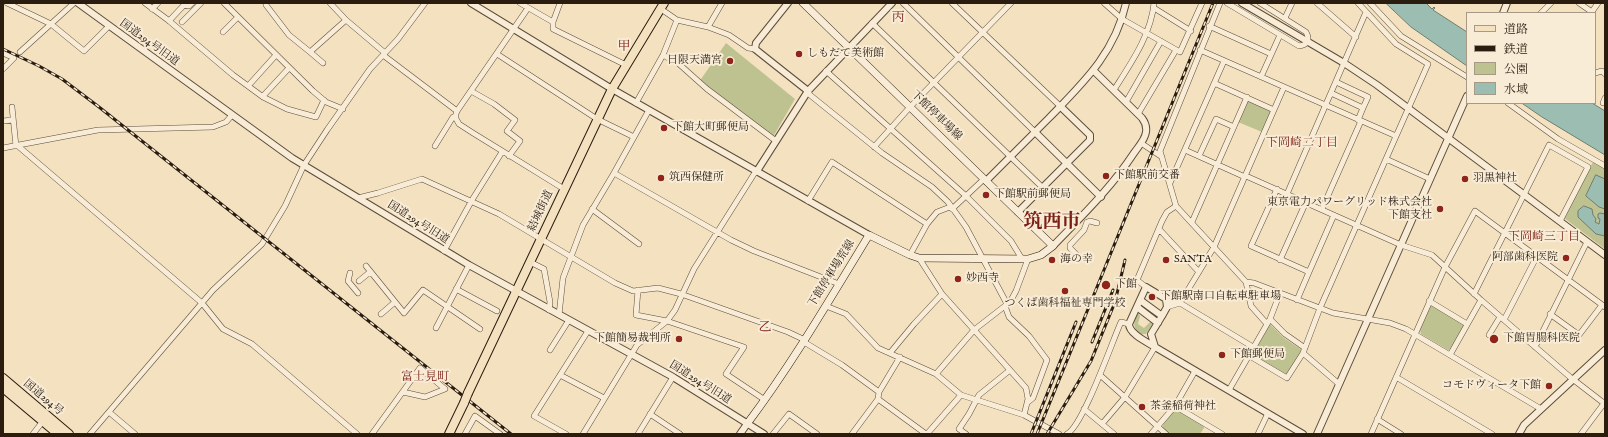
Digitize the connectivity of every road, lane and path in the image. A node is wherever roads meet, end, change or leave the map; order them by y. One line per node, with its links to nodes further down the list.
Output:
1 (7, 3): 52 (street)
2 (74, 3): 52 (street)
3 (78, 3): 53 (street, 国道294号旧道)
4 (146, 3): 39 (street)
5 (158, 3): 39 (street)
6 (192, 3): 48 (street)
7 (201, 3): 49 (street)
8 (224, 3): 43 (street)
9 (330, 3): 46 (street)
10 (425, 3): 72 (street)
11 (471, 3): 56 (street)
12 (520, 3): 38 (street)
13 (560, 3): 50 (street)
14 (722, 3): 55 (street)
15 (788, 3): 66 (street)
16 (803, 3): 65 (main road, 下館停車場線)
17 (892, 3): 51 (street)
18 (903, 3): 77 (street)
19 (952, 3): 59 (street)
20 (1104, 3): 45 (street)
21 (1126, 3): 45 (street)
22 (1202, 3): 57 (street)
23 (1220, 3): 54 (street)
24 (1228, 3): 61 (street)
25 (1242, 3): 64 (street)
26 (1260, 3): 44 (street)
27 (1292, 3): 44 (street)
28 (1317, 3): 62 (street)
29 (1358, 3): 42 (street)
30 (1370, 3): 42 (street)
31 (1551, 3): 40 (street)
32 (1579, 3): 41 (street)
33 (1598, 3): 41 (street)
34 (1007, 4): 59 (street)
35 (266, 5): 70 (street)
36 (661, 5): 47 (street); 81 (main road, 結城街道)
37 (1154, 6): 57 (street); 60 (street)
38 (528, 8): 50 (street); 56 (street)
39 (152, 9): 48 (street)
40 (1542, 12)
41 (1592, 12)
42 (1371, 13): 62 (street); 88 (street); 112 (street)
43 (238, 17): 58 (street); 75 (street)
44 (1285, 18): 64 (street)
45 (1122, 19): 60 (street); 84 (street)
46 (346, 20): 70 (street); 72 (street)
47 (677, 20): 55 (street); 76 (street)
48 (169, 21): 103 (street)
49 (182, 22)
50 (553, 22): 81 (street)
51 (872, 23): 65 (street); 90 (street)
52 (51, 24): 53 (street); 69 (street)
53 (109, 26): 118 (street, 国道294号旧道)
54 (1209, 26): 68 (street); 74 (street)
55 (708, 27): 66 (street)
56 (514, 29): 73 (street); 95 (street)
57 (1191, 31): 67 (street)
58 (223, 32)
59 (983, 32): 77 (street); 108 (street)
60 (1146, 32): 63 (street); 96 (street)
61 (1280, 35): 64 (street); 74 (street)
62 (1356, 37): 80 (street)
63 (1161, 41): 67 (street); 104 (street)
64 (1308, 42): 80 (street)
65 (849, 48): 85 (street); 110 (main road, 下館停車場線)
66 (755, 49): 98 (street)
67 (1176, 50): 117 (street)
68 (1200, 50): 78 (street); 140 (street)
69 (20, 52)
70 (310, 52): 79 (street)
71 (3, 53): 83 (street)
72 (384, 54): 113 (street); 116 (street)
73 (497, 54): 97 (street); 119 (street)
74 (1271, 54): 89 (street)
75 (276, 55): 82 (street); 93 (street)
76 (663, 55): 105 (street); 129 (street)
77 (958, 57): 90 (street); 125 (street)
78 (1224, 60): 89 (street); 92 (street)
79 (323, 63)
80 (1344, 63): 91 (street); 112 (street)
81 (626, 65): 95 (main road, 結城街道)
82 (288, 68): 100 (street); 103 (street)
83 (3, 69)
84 (1093, 70): 96 (street); 108 (street)
85 (826, 71): 98 (street); 124 (street)
86 (1596, 73): 87 (street)
87 (1605, 74)
88 (1466, 76)
89 (1261, 77): 94 (street)
90 (934, 82): 110 (street); 138 (street)
91 (1336, 82): 99 (street); 111 (street)
92 (1214, 83): 101 (street); 135 (street)
93 (250, 84)
94 (1284, 87): 107 (street); 115 (street)
95 (612, 89): 105 (street); 119 (main road, 結城街道)
96 (1114, 90): 104 (street)
97 (471, 91): 116 (street); 137 (street)
98 (808, 91): 129 (street); 133 (street)
99 (1331, 94): 107 (street); 111 (street)
100 (264, 95)
101 (1246, 97): 115 (street); 123 (street)
102 (1466, 98): 128 (street)
103 (324, 100): 113 (street)
104 (1126, 102): 117 (street)
105 (636, 103): 114 (street)
106 (1509, 104): 141 (street)
107 (1326, 105): 121 (street); 157 (street)
108 (1060, 106): 125 (street); 143 (street)
109 (12, 107): 120 (street)
110 (910, 107): 124 (street); 152 (main road, 下館停車場線)
111 (1363, 108): 121 (street)
112 (1408, 108): 126 (street); 128 (street)
113 (342, 109): 145 (street)
114 (649, 110): 127 (street); 148 (street)
115 (1274, 110): 150 (street)
116 (457, 113): 132 (street); 136 (street)
117 (1138, 114): 130 (street)
118 (232, 115): 131 (street); 145 (street, 国道294号旧道)
119 (597, 119): 127 (street); 154 (main road, 結城街道)
120 (13, 120): 122 (street); 131 (street)
121 (1359, 120): 126 (street); 168 (street)
122 (3, 121)
123 (1234, 126): 139 (street); 144 (street)
124 (891, 128): 133 (street); 159 (street)
125 (1035, 132): 138 (street); 143 (street)
126 (1396, 136): 142 (street)
127 (634, 137): 149 (street)
128 (1449, 138): 151 (street); 158 (street)
129 (776, 141): 148 (street)
130 (1141, 143): 140 (street); 160 (street)
131 (17, 146): 134 (street); 223 (street)
132 (435, 146)
133 (874, 147): 166 (street)
134 (3, 148)
135 (1185, 150): 139 (street); 153 (street)
136 (502, 152): 137 (street); 162 (street)
137 (509, 156): 154 (street)
138 (1011, 156): 152 (street); 155 (street)
139 (1199, 156): 144 (street)
140 (1162, 157): 153 (street)
141 (1593, 158): 146 (street); 147 (street)
142 (1386, 159): 151 (street); 175 (street)
143 (1067, 163): 155 (street); 160 (street)
144 (1217, 164): 150 (street); 172 (street)
145 (304, 165): 161 (street, 国道294号旧道); 223 (street)
146 (1605, 166)
147 (1588, 167): 158 (street); 171 (street)
148 (757, 171): 163 (street); 177 (street)
149 (614, 174): 167 (street); 177 (street)
150 (1245, 176): 156 (street); 185 (street)
151 (1430, 179): 183 (street)
152 (985, 180): 159 (street); 169 (main road, 下館停車場線)
153 (1170, 183): 165 (street)
154 (564, 188): 180 (main road, 結城街道)
155 (1043, 188): 169 (street)
156 (1277, 189): 157 (street); 195 (street)
157 (1287, 194): 164 (street)
158 (1524, 195): 171 (street); 178 (street)
159 (966, 196): 166 (street); 194 (street)
160 (1101, 196): 184 (street)
161 (358, 198): 162 (street); 186 (street, 国道294号旧道)
162 (472, 200): 180 (street); 186 (street)
163 (808, 201): 174 (street); 179 (street)
164 (1306, 202): 168 (street); 195 (street)
165 (1176, 206): 172 (street); 176 (street)
166 (951, 208): 174 (street); 193 (street)
167 (592, 209): 182 (street); 189 (street)
168 (1322, 209): 170 (street)
169 (1018, 212): 184 (main road, 下館停車場線)
170 (1334, 215): 175 (street); 202 (street)
171 (1560, 221): 181 (street)
172 (1192, 222): 185 (street)
173 (1097, 223): 192 (street)
174 (927, 224): 187 (street)
175 (1357, 225): 183 (street); 231 (street)
176 (1159, 229): 201 (street); 208 (street)
177 (717, 232): 207 (street); 214 (street)
178 (1505, 232): 190 (street); 199 (street); 216 (street)
179 (869, 235): 187 (main road, 下館停車場荒線); 207 (main road, 下館停車場荒線)
180 (541, 239): 189 (street); 196 (main road, 結城街道)
181 (1587, 242): 188 (street); 204 (street)
182 (639, 244)
183 (1401, 245): 199 (street); 240 (street)
184 (1053, 246): 194 (main road, 下館停車場荒線)
185 (1214, 247): 201 (street); 206 (street)
186 (444, 251): 197 (street, 国道294号旧道)
187 (910, 255): 191 (main road, 下館停車場荒線)
188 (1605, 255)
189 (571, 256): 210 (street); 236 (street)
190 (1537, 256): 204 (street); 238 (street)
191 (919, 258): 193 (main road, 下館停車場荒線); 215 (street)
192 (1080, 258)
193 (983, 259): 194 (main road, 下館停車場荒線); 225 (street)
194 (1025, 259): 225 (street)
195 (1280, 260): 202 (street)
196 (530, 262): 212 (main road, 結城街道); 232 (street)
197 (469, 265): 209 (street); 212 (street, 国道294号旧道)
198 (366, 266): 200 (street)
199 (1445, 267): 216 (street); 222 (street)
200 (370, 272): 205 (street); 221 (street)
201 (1199, 272): 224 (street)
202 (1309, 272): 219 (street)
203 (350, 273): 211 (street)
204 (1568, 279): 228 (street); 235 (street)
205 (359, 281)
206 (1246, 282): 213 (street); 242 (street)
207 (839, 284): 227 (main road, 下館停車場荒線)
208 (1146, 287): 217 (street); 218 (street)
209 (456, 289): 226 (street); 233 (street)
210 (638, 290): 214 (street); 241 (street)
211 (358, 292)
212 (516, 292): 232 (street, 国道294号旧道); 308 (main road, 結城街道, bridge)
213 (1280, 293): 219 (street); 242 (street)
214 (681, 294): 241 (street); 254 (street)
215 (942, 294): 248 (street); 261 (street)
216 (1474, 294): 220 (street)
217 (1166, 299): 224 (street); 230 (street)
218 (1140, 300): 229 (street); 237 (street)
219 (1297, 300): 231 (street)
220 (1481, 300): 238 (street); 245 (street)
221 (394, 302): 226 (street); 234 (street)
222 (1430, 302): 245 (street); 251 (street)
223 (202, 303): 291 (street); 306 (street)
224 (1180, 303): 230 (street); 256 (street)
225 (1006, 305): 248 (street); 286 (street)
226 (447, 306): 246 (street); 247 (street)
227 (826, 306): 254 (main road, 下館停車場荒線); 261 (street)
228 (1604, 306): 235 (street)
229 (1137, 307): 243 (street); 244 (street)
230 (1167, 307): 237 (street)
231 (1320, 308): 240 (street); 260 (street)
232 (549, 310): 236 (street, 国道294号旧道)
233 (497, 311)
234 (381, 314)
235 (1550, 314): 257 (street)
236 (559, 315): 239 (street, 国道294号旧道)
237 (1162, 316): 243 (street)
238 (1502, 318): 252 (street); 257 (street)
239 (569, 320): 249 (street, 国道294号旧道); 258 (street)
240 (1368, 320): 251 (street); 275 (street)
241 (667, 321): 262 (street); 285 (street)
242 (1269, 321): 256 (street); 260 (street)
243 (1158, 323): 250 (street)
244 (1129, 324): 253 (street); 270 (street)
245 (1468, 324): 263 (street)
246 (436, 328)
247 (480, 329)
248 (974, 330): 266 (street); 268 (street)
249 (588, 331): 262 (street, 国道294号旧道); 269 (street)
250 (1151, 334): 253 (street); 255 (street)
251 (1415, 334): 263 (street); 272 (street)
252 (1489, 335)
253 (1139, 337): 255 (street)
254 (805, 341): 279 (street); 285 (main road, 下館停車場荒線)
255 (1155, 347): 267 (street); 281 (street)
256 (1253, 347): 264 (street)
257 (1535, 347): 274 (street)
258 (550, 350)
259 (1605, 350): 274 (street)
260 (1304, 351): 264 (street); 275 (street)
261 (890, 353): 265 (street)
262 (631, 354): 271 (street, 国道294号旧道); 282 (street)
263 (1450, 354): 290 (street)
264 (1248, 355): 277 (street)
265 (900, 357): 268 (street); 279 (street)
266 (1010, 370): 284 (street); 286 (street)
267 (1195, 370): 277 (street); 288 (street)
268 (936, 374): 280 (street)
269 (560, 375): 282 (street); 311 (street)
270 (1100, 375): 281 (street); 289 (street)
271 (673, 377): 293 (street); 297 (street, 国道294号旧道)
272 (1396, 377): 295 (street); 333 (street)
273 (3, 378): 303 (main road, 国道294号)
274 (1572, 379): 287 (street); 290 (street)
275 (1339, 384): 330 (street)
276 (3, 388): 296 (main road, 国道294号)
277 (1228, 390): 292 (street)
278 (403, 392): 278 (street); 307 (street)
279 (879, 392): 283 (street)
280 (961, 395): 284 (street); 320 (street)
281 (1125, 397): 298 (street); 299 (street)
282 (604, 398): 312 (street)
283 (878, 399): 319 (street); 320 (street)
284 (976, 399): 294 (street); 321 (street)
285 (765, 400): 297 (main road, 下館停車場荒線)
286 (1028, 402): 294 (street)
287 (1605, 403): 334 (street)
288 (1175, 406): 299 (street); 327 (street)
289 (1084, 408): 298 (street); 323 (street)
290 (1541, 409): 300 (street)
291 (109, 412): 304 (street); 305 (street)
292 (1268, 413): 328 (street); 329 (street)
293 (650, 414): 313 (street); 314 (street)
294 (1024, 415): 322 (street)
295 (1377, 419): 331 (street); 332 (street)
296 (43, 421): 301 (street); 302 (main road, 国道294号)
297 (747, 424): 315 (street); 316 (street, 国道294号旧道)
298 (1102, 424): 324 (street)
299 (1158, 426): 325 (street); 326 (street)
300 (1522, 432)
301 (33, 434)
302 (58, 434)
303 (69, 434)
304 (90, 434)
305 (135, 434)
306 (357, 434)
307 (372, 434)
308 (449, 434)
309 (465, 434): 310 (street)
310 (500, 434)
311 (566, 434)
312 (583, 434)
313 (638, 434)
314 (680, 434)
315 (740, 434)
316 (764, 434)
317 (773, 434): 318 (street)
318 (817, 434)
319 (852, 434)
320 (927, 434)
321 (966, 434)
322 (1059, 434)
323 (1067, 434)
324 (1114, 434)
325 (1151, 434)
326 (1166, 434)
327 (1222, 434)
328 (1258, 434)
329 (1303, 434)
330 (1318, 434)
331 (1370, 434)
332 (1402, 434)
333 (1492, 434)
334 (1581, 434)

